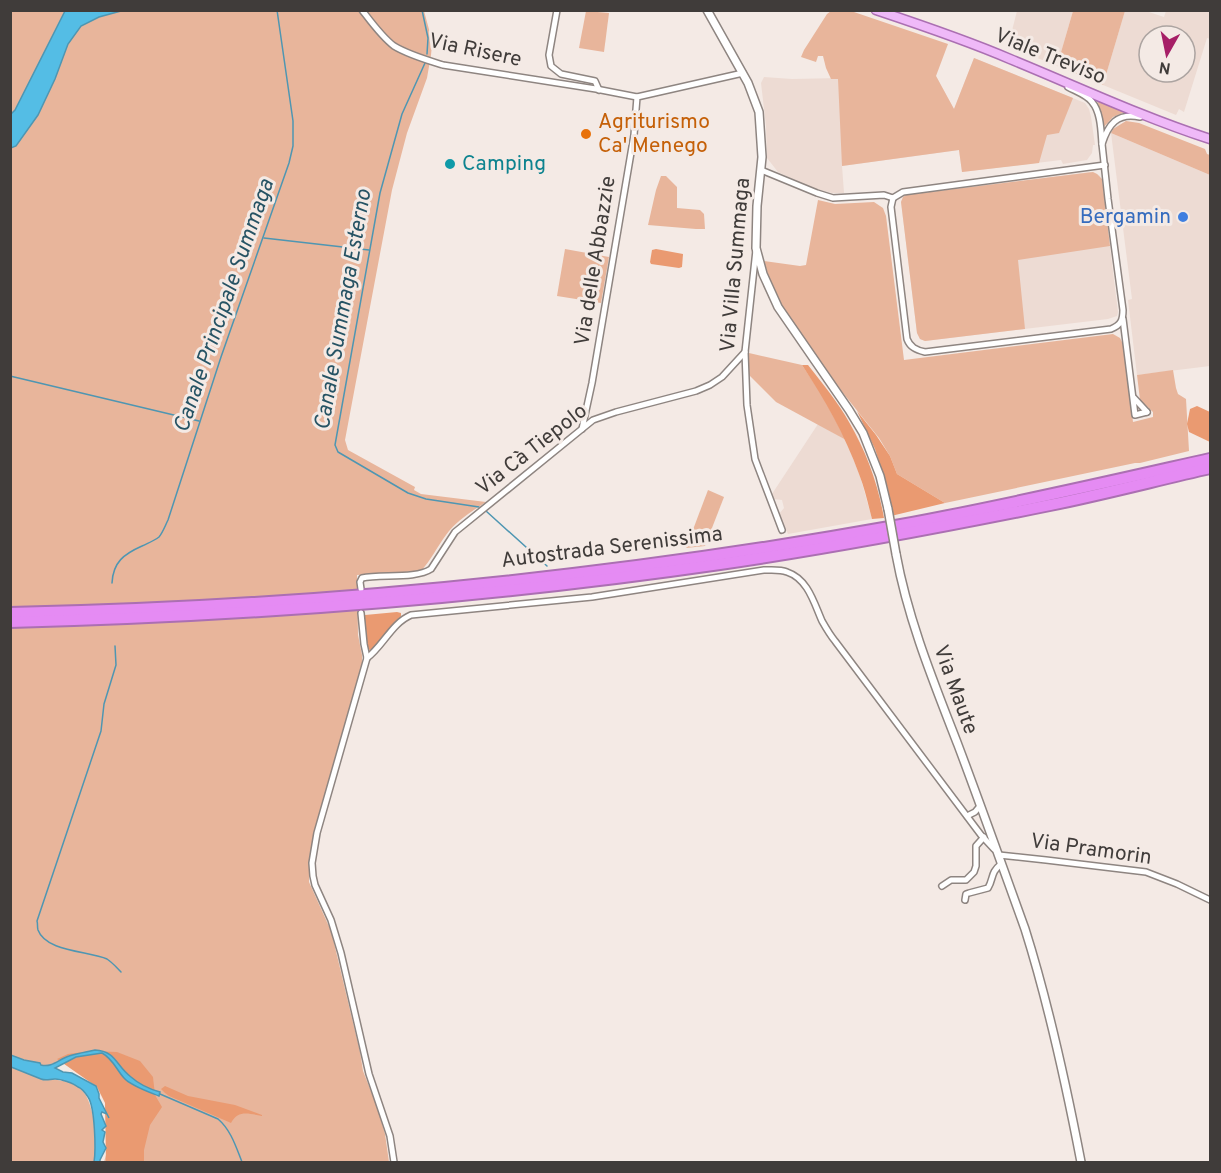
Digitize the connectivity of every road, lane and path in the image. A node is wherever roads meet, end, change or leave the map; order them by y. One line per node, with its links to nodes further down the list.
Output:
1 (362, 10): 7 (street, Via Risere)
2 (557, 10): 7 (street, Via Risere)
3 (707, 10): 6 (street, Via Villa Summaga)
4 (876, 10): 5 (main road, Viale Treviso)
5 (1007, 57): 9 (main road, Viale Treviso); 11 (street)
6 (742, 73): 8 (street); 14 (street, Via Villa Summaga)
7 (599, 90): 8 (street, Via Risere)
8 (637, 97): 22 (street, Via delle Abbazzie)
9 (1175, 127): 10 (main road); 11 (street); 12 (main road)
10 (1210, 139)
11 (1102, 144): 13 (street)
12 (1210, 145)
13 (1105, 165): 15 (street); 19 (street)
14 (760, 170): 15 (street); 16 (street, Via Villa Summaga)
15 (893, 198): 19 (street)
16 (756, 248): 17 (street, Via Villa Summaga); 18 (street, Via Maute)
17 (752, 280): 18 (street); 20 (street, Via Villa Summaga)
18 (765, 280): 31 (street, Via Maute, bridge)
19 (1123, 318): 21 (street)
20 (745, 352): 22 (street, Via Cà Tiepolo); 25 (street, Via Villa Summaga)
21 (1133, 396)
22 (582, 429): 26 (street, Via Cà Tiepolo)
23 (1210, 459): 27 (highway, Autostrada Serenissima)
24 (1210, 468): 29 (highway, Autostrada Serenissima)
25 (782, 530)
26 (361, 590)
27 (10, 613)
28 (361, 614): 30 (street)
29 (10, 622)
30 (367, 658): 32 (street); 39 (street)
31 (980, 806): 32 (street); 34 (street, Via Maute)
32 (967, 816): 33 (street)
33 (984, 837): 34 (street); 36 (street)
34 (998, 854): 35 (street, Via Maute); 38 (street, Via Pramorin)
35 (1001, 864): 37 (street); 40 (street, Via Maute)
36 (942, 886)
37 (965, 900)
38 (1210, 900)
39 (394, 1162)
40 (1081, 1162)

